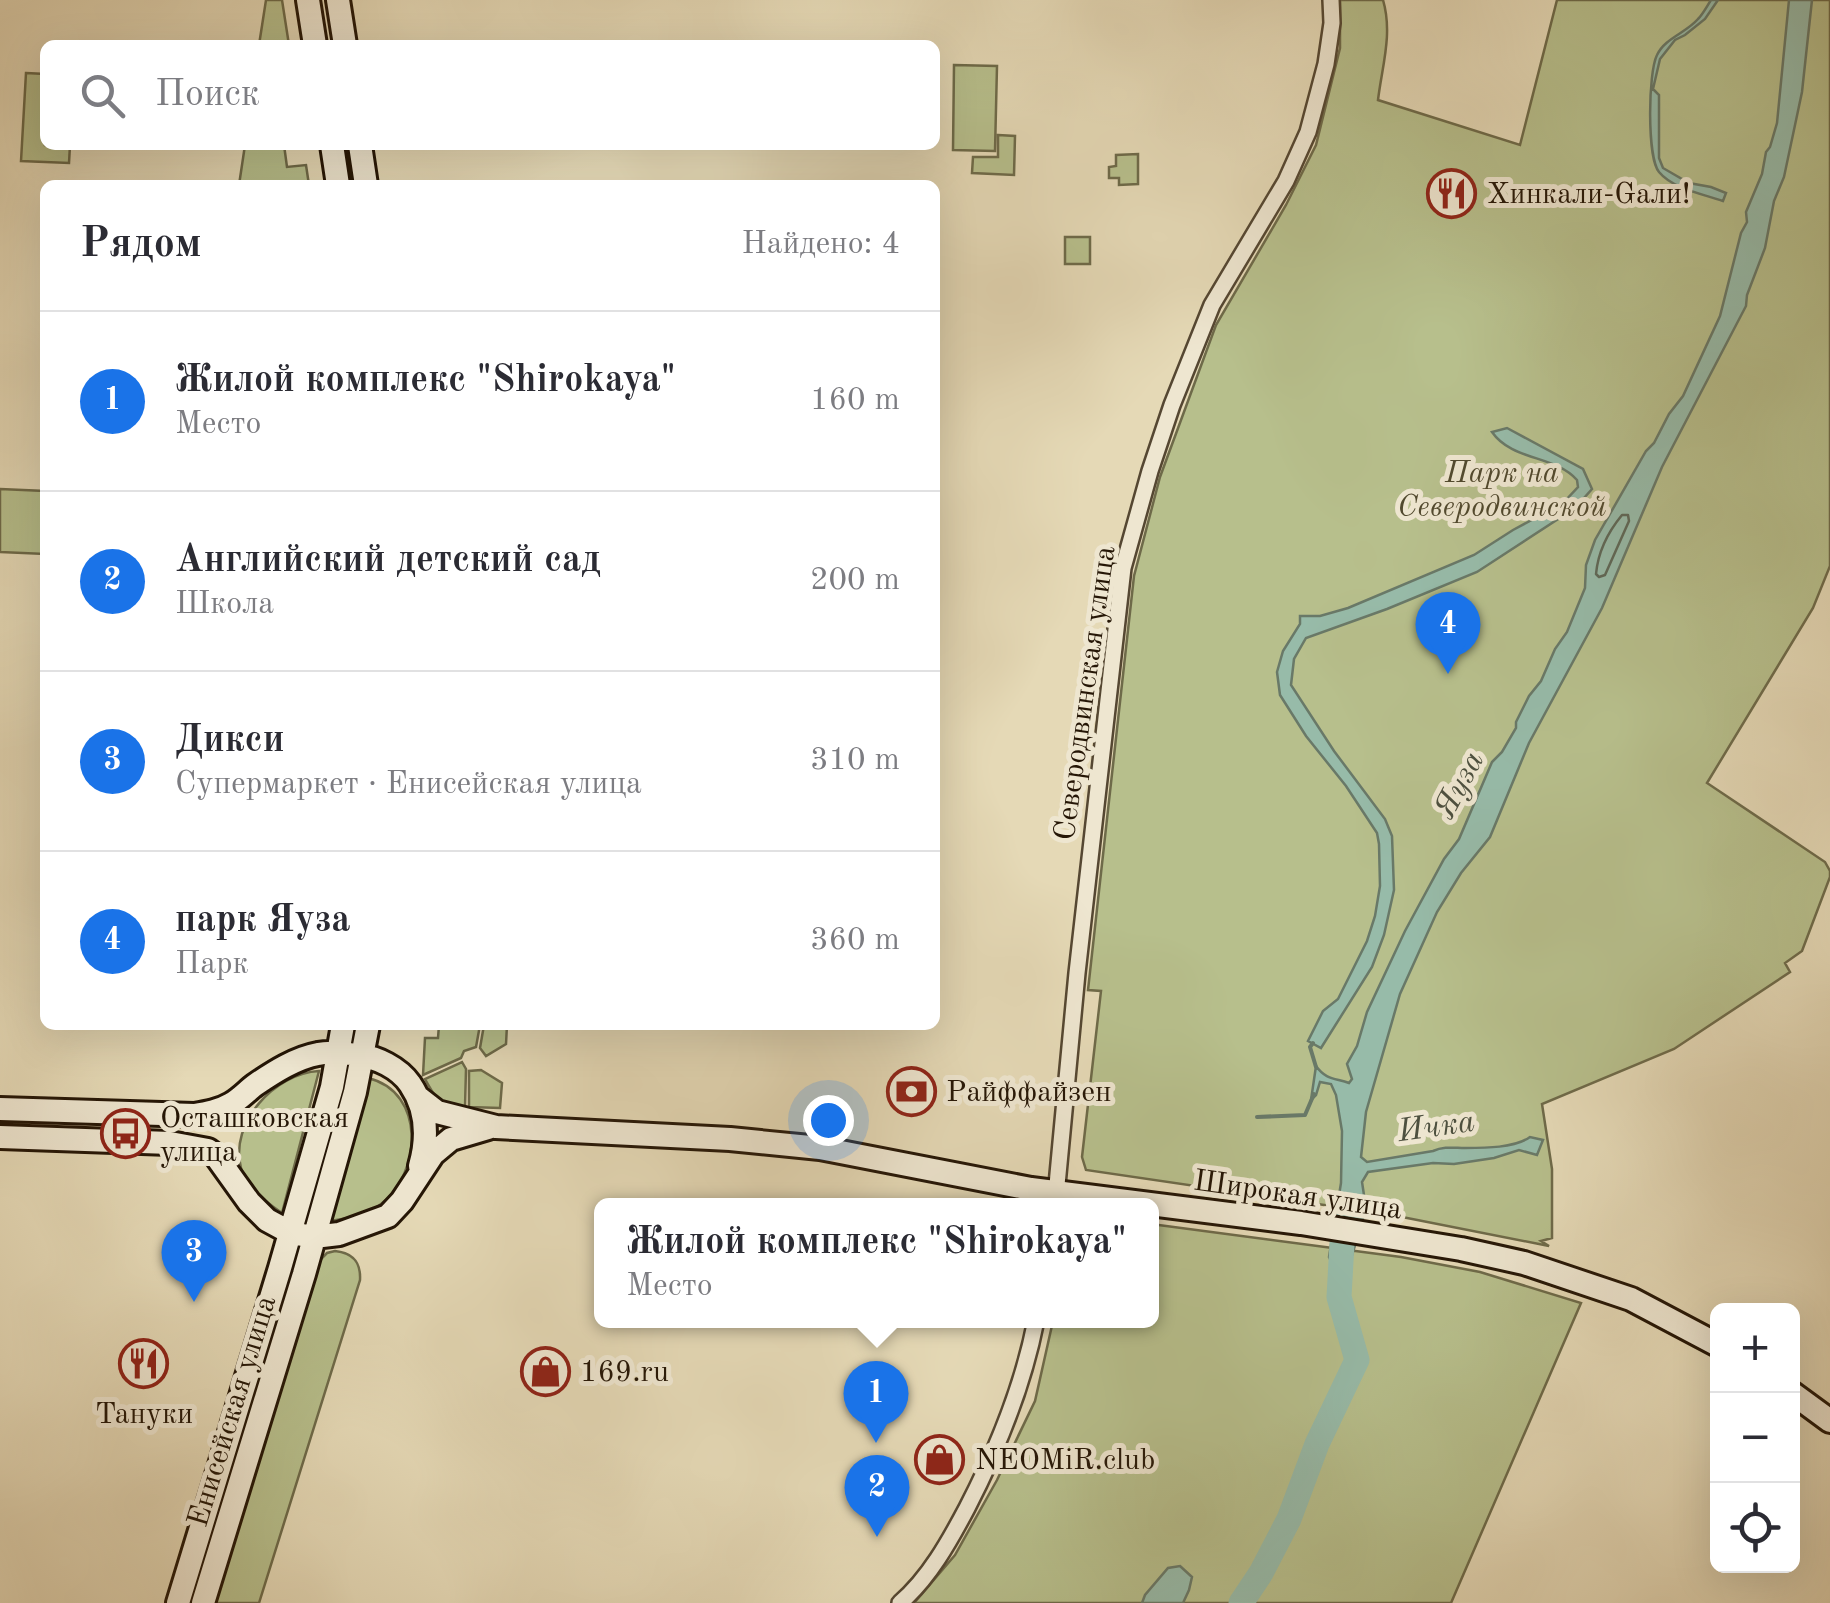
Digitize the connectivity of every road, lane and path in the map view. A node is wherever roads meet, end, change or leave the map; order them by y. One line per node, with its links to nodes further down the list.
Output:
1 (308, 0): 4 (main road)
2 (338, 0): 5 (main road)
3 (1331, 0): 20 (street, Северодвинская улица)
4 (315, 40)
5 (344, 40)
6 (333, 150): 8 (main road)
7 (361, 150): 9 (main road)
8 (337, 180)
9 (365, 180)
10 (342, 1030): 12 (main road)
11 (367, 1030): 13 (main road)
12 (339, 1053): 13 (main road); 15 (main road); 22 (main road)
13 (364, 1056): 14 (main road); 22 (main road)
14 (419, 1098): 16 (main road); 18 (main road)
15 (0, 1110)
16 (496, 1127): 18 (main road); 19 (main road, Широкая улица)
17 (0, 1137): 22 (main road)
18 (414, 1184): 22 (main road)
19 (1051, 1198)
20 (1056, 1198)
21 (1159, 1209): 24 (main road, Широкая улица)
22 (302, 1234): 27 (main road, Енисейская улица)
23 (1034, 1328): 30 (street)
24 (1710, 1341)
25 (1800, 1399): 26 (main road)
26 (1830, 1421)
27 (204, 1562): 28 (main road, Енисейская улица); 29 (main road, Енисейская улица)
28 (178, 1603)
29 (204, 1603)
30 (900, 1603)

